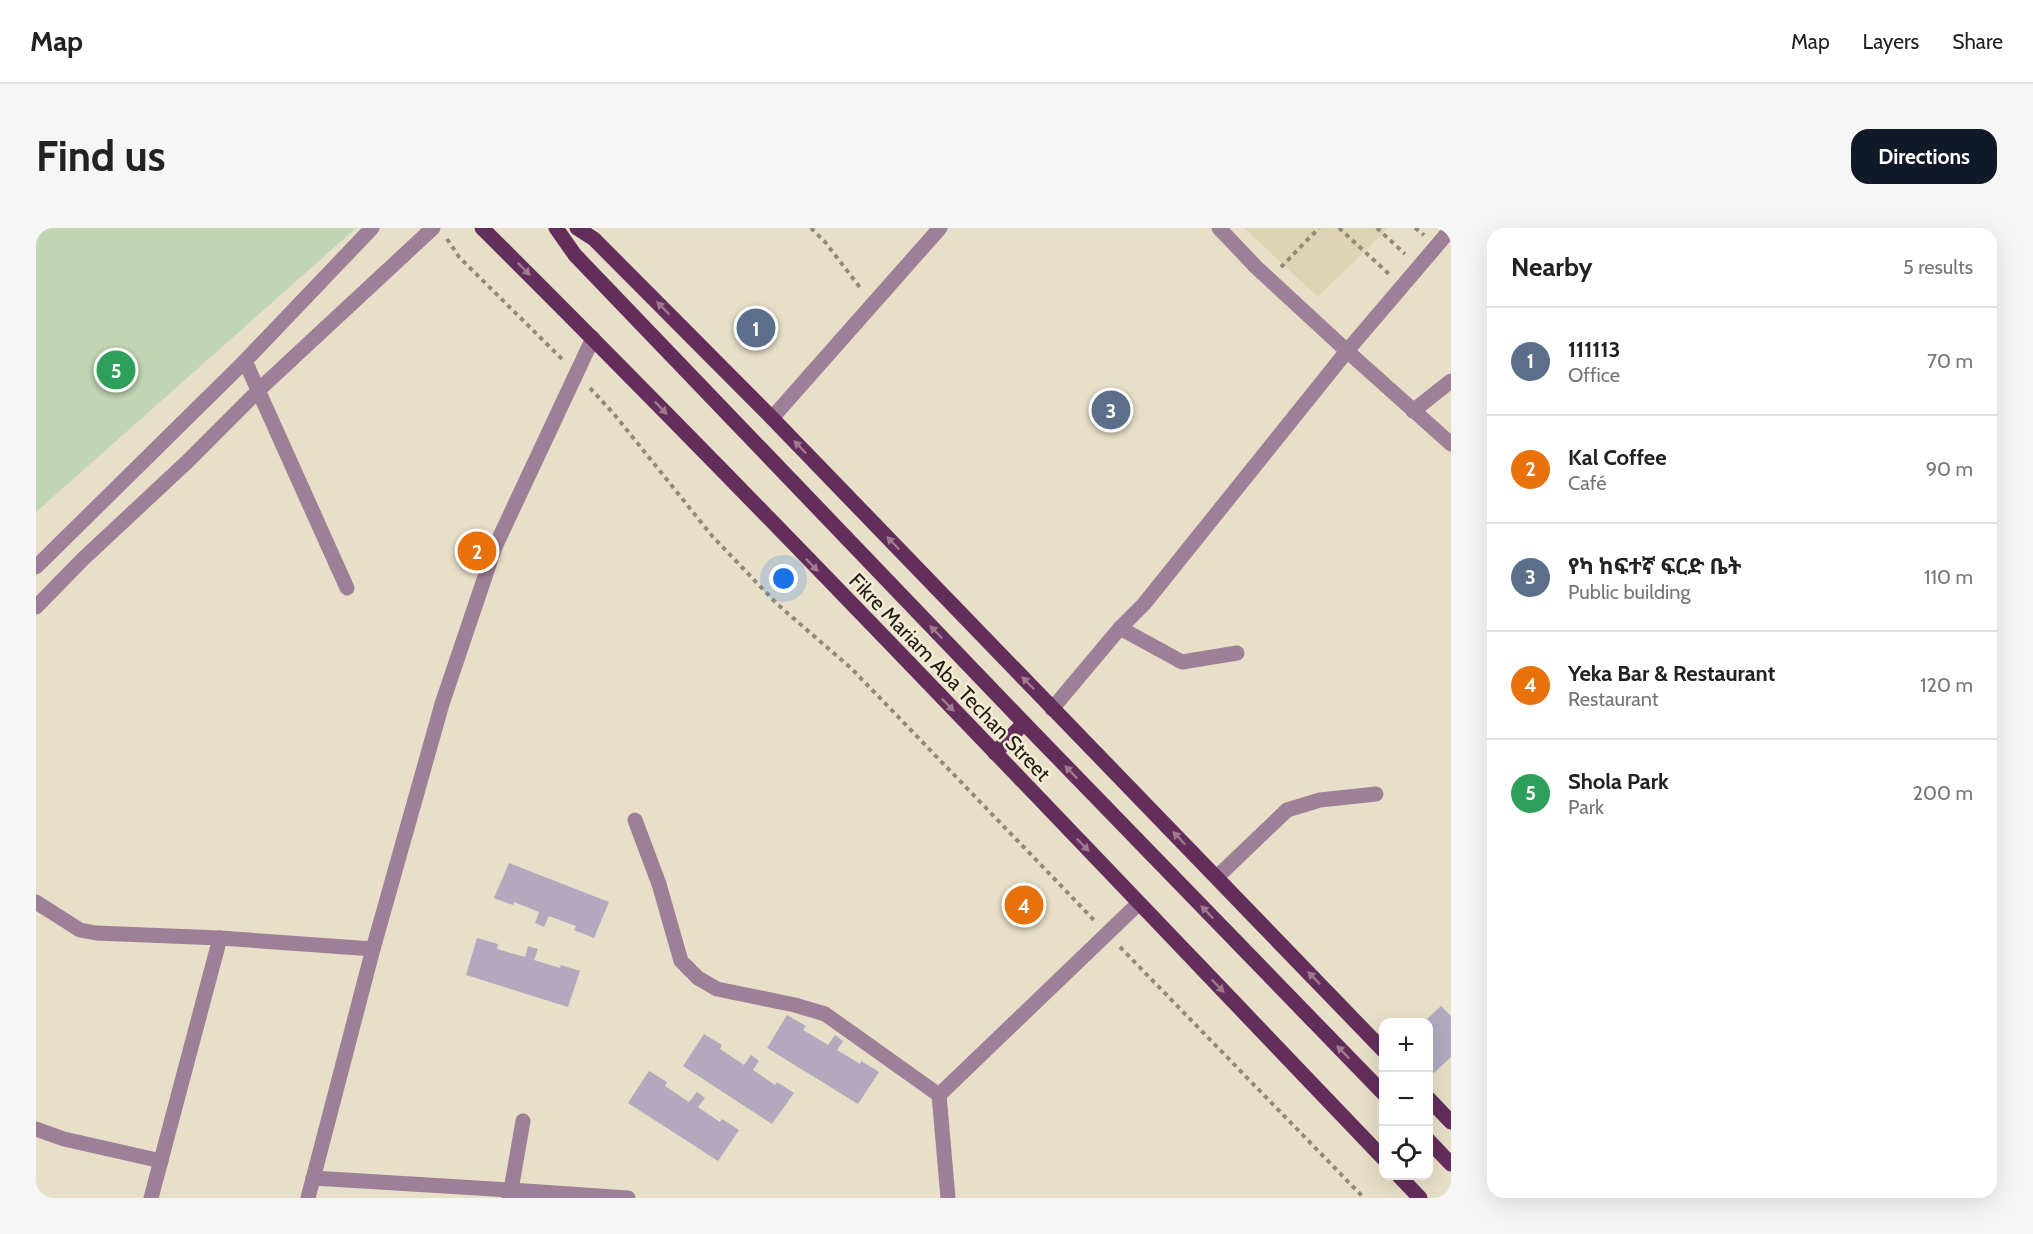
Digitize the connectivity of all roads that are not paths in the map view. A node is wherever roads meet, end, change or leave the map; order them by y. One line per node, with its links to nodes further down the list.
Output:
1 (372, 228): 11 (street)
2 (433, 228): 13 (street)
3 (482, 228): 9 (main road, Fikre Mariam Aba Techan Street, one-way to 9)
4 (556, 228): 23 (main road, Fikre Mariam Aba Techan Street, one-way to 4)
5 (577, 228): 15 (main road, one-way to 5)
6 (940, 228): 15 (street)
7 (1219, 228): 10 (street)
8 (1451, 229): 10 (street)
9 (593, 338): 24 (main road, Fikre Mariam Aba Techan Street, one-way to 24); 31 (street)
10 (1347, 351): 14 (street); 20 (street)
11 (246, 361): 13 (street); 17 (street)
12 (1451, 381): 14 (street)
13 (259, 391): 18 (street); 19 (street)
14 (1413, 411): 16 (street)
15 (772, 418): 22 (main road, one-way to 15)
16 (1451, 444)
17 (36, 567)
18 (347, 588)
19 (36, 607)
20 (1120, 628): 21 (street); 22 (street)
21 (1237, 653)
22 (1052, 709): 27 (main road, one-way to 22)
23 (1024, 723): 24 (main road); 33 (main road, Fikre Mariam Aba Techan Street, one-way to 23)
24 (995, 753): 29 (main road, Fikre Mariam Aba Techan Street, one-way to 29)
25 (1376, 794): 27 (street)
26 (635, 820): 34 (street)
27 (1217, 877): 32 (main road, one-way to 27)
28 (36, 902): 30 (street)
29 (1139, 903): 34 (street); 40 (main road, Fikre Mariam Aba Techan Street, one-way to 40)
30 (220, 938): 31 (street); 41 (street)
31 (373, 949): 43 (street)
32 (1379, 1047)
33 (1379, 1090)
34 (939, 1095): 49 (street)
35 (1433, 1103): 37 (main road)
36 (523, 1121): 45 (street)
37 (1451, 1122)
38 (36, 1129): 41 (street)
39 (1433, 1145): 42 (main road)
40 (1379, 1155)
41 (161, 1161): 46 (street)
42 (1451, 1164)
43 (313, 1178): 45 (street); 47 (street)
44 (1403, 1180): 50 (main road)
45 (510, 1194): 48 (street)
46 (151, 1198)
47 (308, 1198)
48 (628, 1198)
49 (948, 1198)
50 (1420, 1198)

